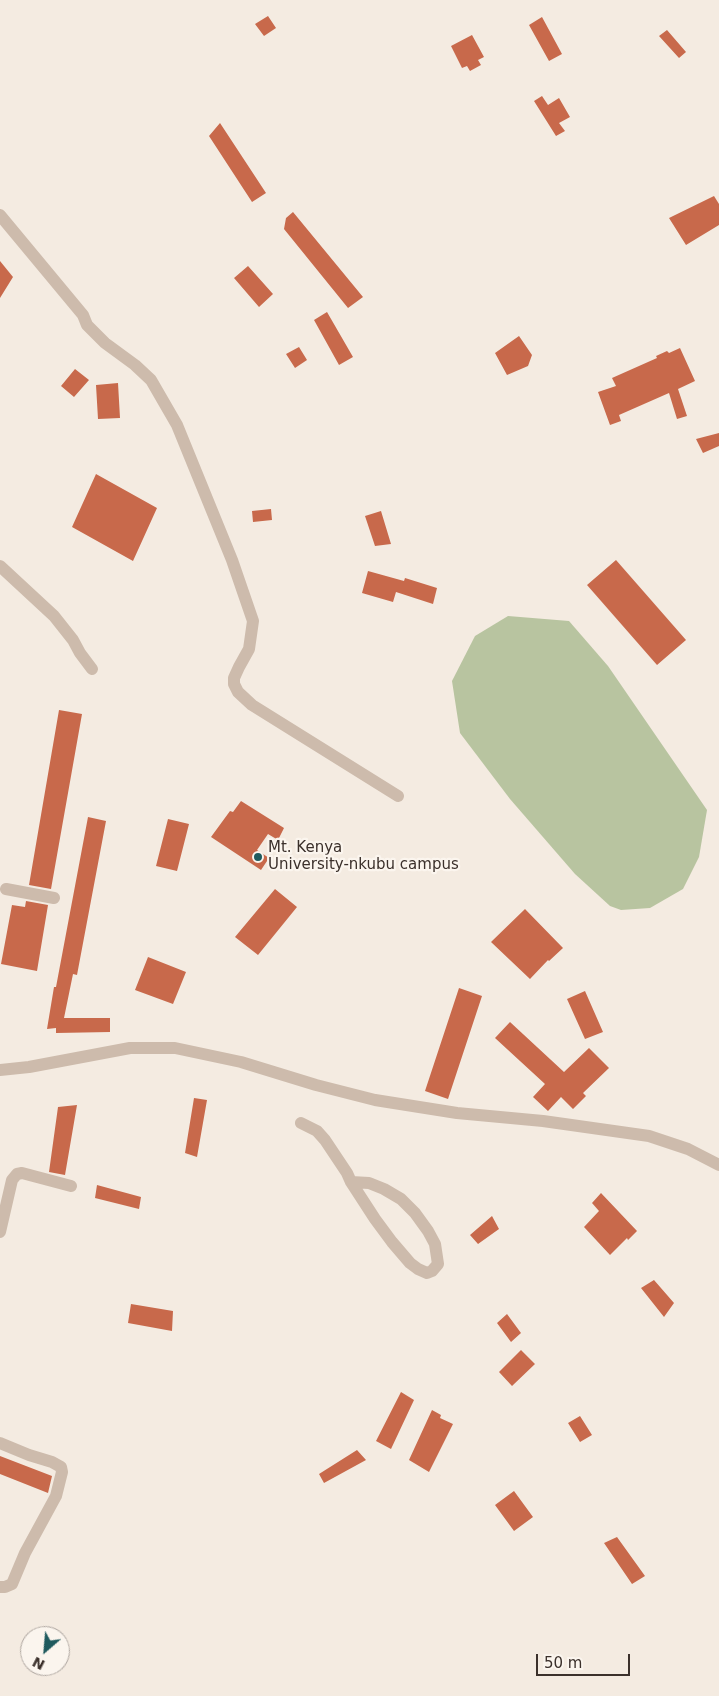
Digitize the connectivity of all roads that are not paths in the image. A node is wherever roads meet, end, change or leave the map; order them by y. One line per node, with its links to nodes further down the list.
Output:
1 (0, 215): 4 (street)
2 (0, 566): 3 (street)
3 (92, 669)
4 (398, 796)
5 (6, 889): 6 (street)
6 (54, 898)
7 (0, 1070): 9 (street)
8 (301, 1123): 10 (street)
9 (719, 1165)
10 (351, 1182): 10 (street)
11 (71, 1186): 12 (street)
12 (0, 1232)
13 (0, 1443): 14 (street)
14 (0, 1587)

